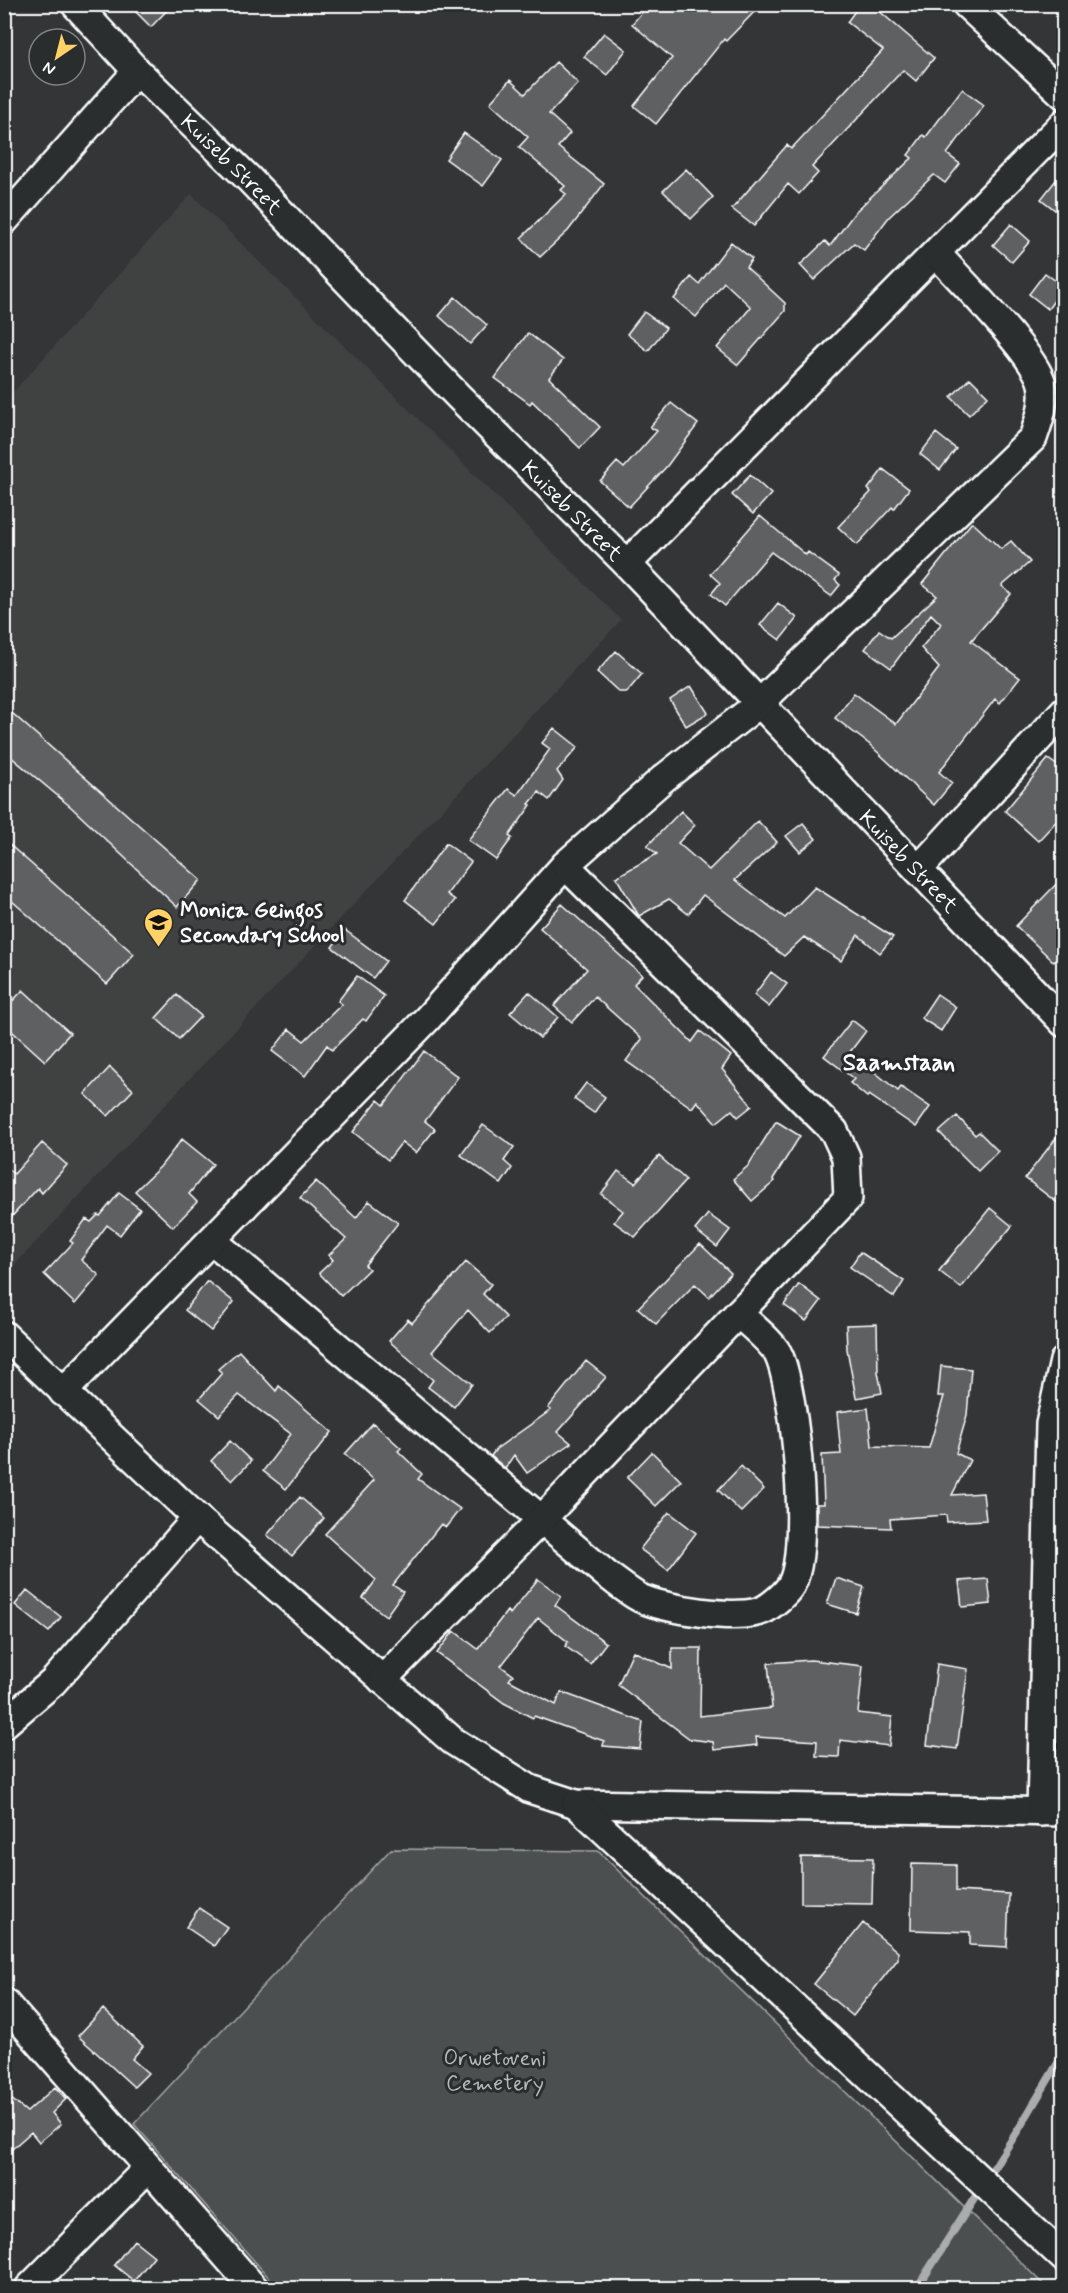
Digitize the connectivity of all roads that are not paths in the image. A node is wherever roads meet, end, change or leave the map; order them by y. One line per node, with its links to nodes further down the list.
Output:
1 (75, 4): 3 (street, Kuiseb Street)
2 (966, 4): 4 (street)
3 (137, 70): 6 (street); 8 (street, Kuiseb Street)
4 (1064, 95)
5 (1064, 123): 7 (street)
6 (4, 221)
7 (937, 254): 8 (street); 9 (street)
8 (627, 564): 9 (street, Kuiseb Street)
9 (760, 703): 11 (street); 12 (street, Kuiseb Street)
10 (1064, 711): 12 (street)
11 (565, 865): 14 (street); 15 (street)
12 (918, 870): 13 (street, Kuiseb Street)
13 (1064, 1023)
14 (213, 1241): 18 (street); 20 (street)
15 (738, 1313): 20 (street); 20 (street)
16 (4, 1335): 18 (street)
17 (1064, 1361): 21 (street)
18 (63, 1392): 19 (street)
19 (197, 1518): 22 (street); 23 (street)
20 (542, 1520): 22 (street)
21 (1056, 1543): 25 (street)
22 (382, 1680): 24 (street)
23 (4, 1724)
24 (576, 1803): 25 (street); 28 (street)
25 (1052, 1812)
26 (4, 2002): 27 (street)
27 (148, 2168): 29 (street); 30 (street)
28 (1064, 2258)
29 (28, 2289)
30 (254, 2289)

